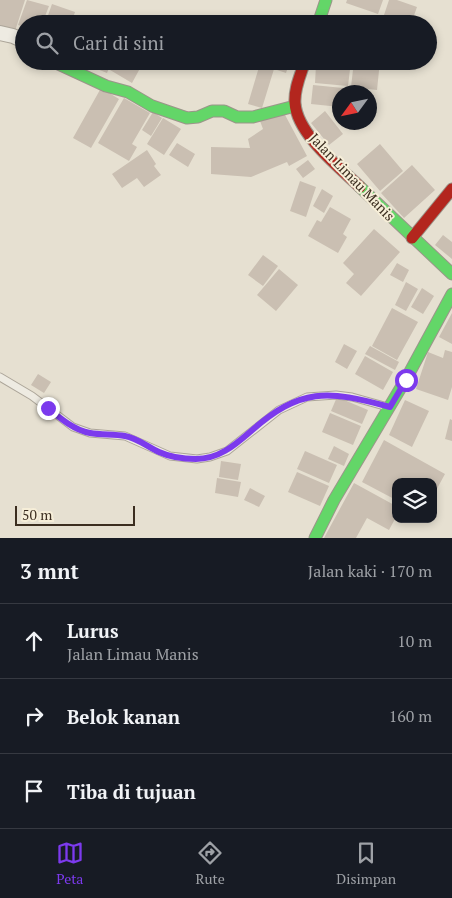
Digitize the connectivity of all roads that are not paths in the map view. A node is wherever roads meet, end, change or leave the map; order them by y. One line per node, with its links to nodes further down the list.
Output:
1 (326, 0): 2 (street)
2 (321, 15)
3 (0, 33): 4 (street)
4 (15, 37)
5 (71, 70): 7 (street)
6 (302, 70): 7 (street)
7 (295, 106): 9 (street, Jalan Limau Manis)
8 (452, 189): 9 (street)
9 (412, 238): 10 (street, Jalan Limau Manis)
10 (452, 274)
11 (452, 294): 13 (street)
12 (0, 376): 13 (lane)
13 (390, 407): 14 (street)
14 (316, 537)

